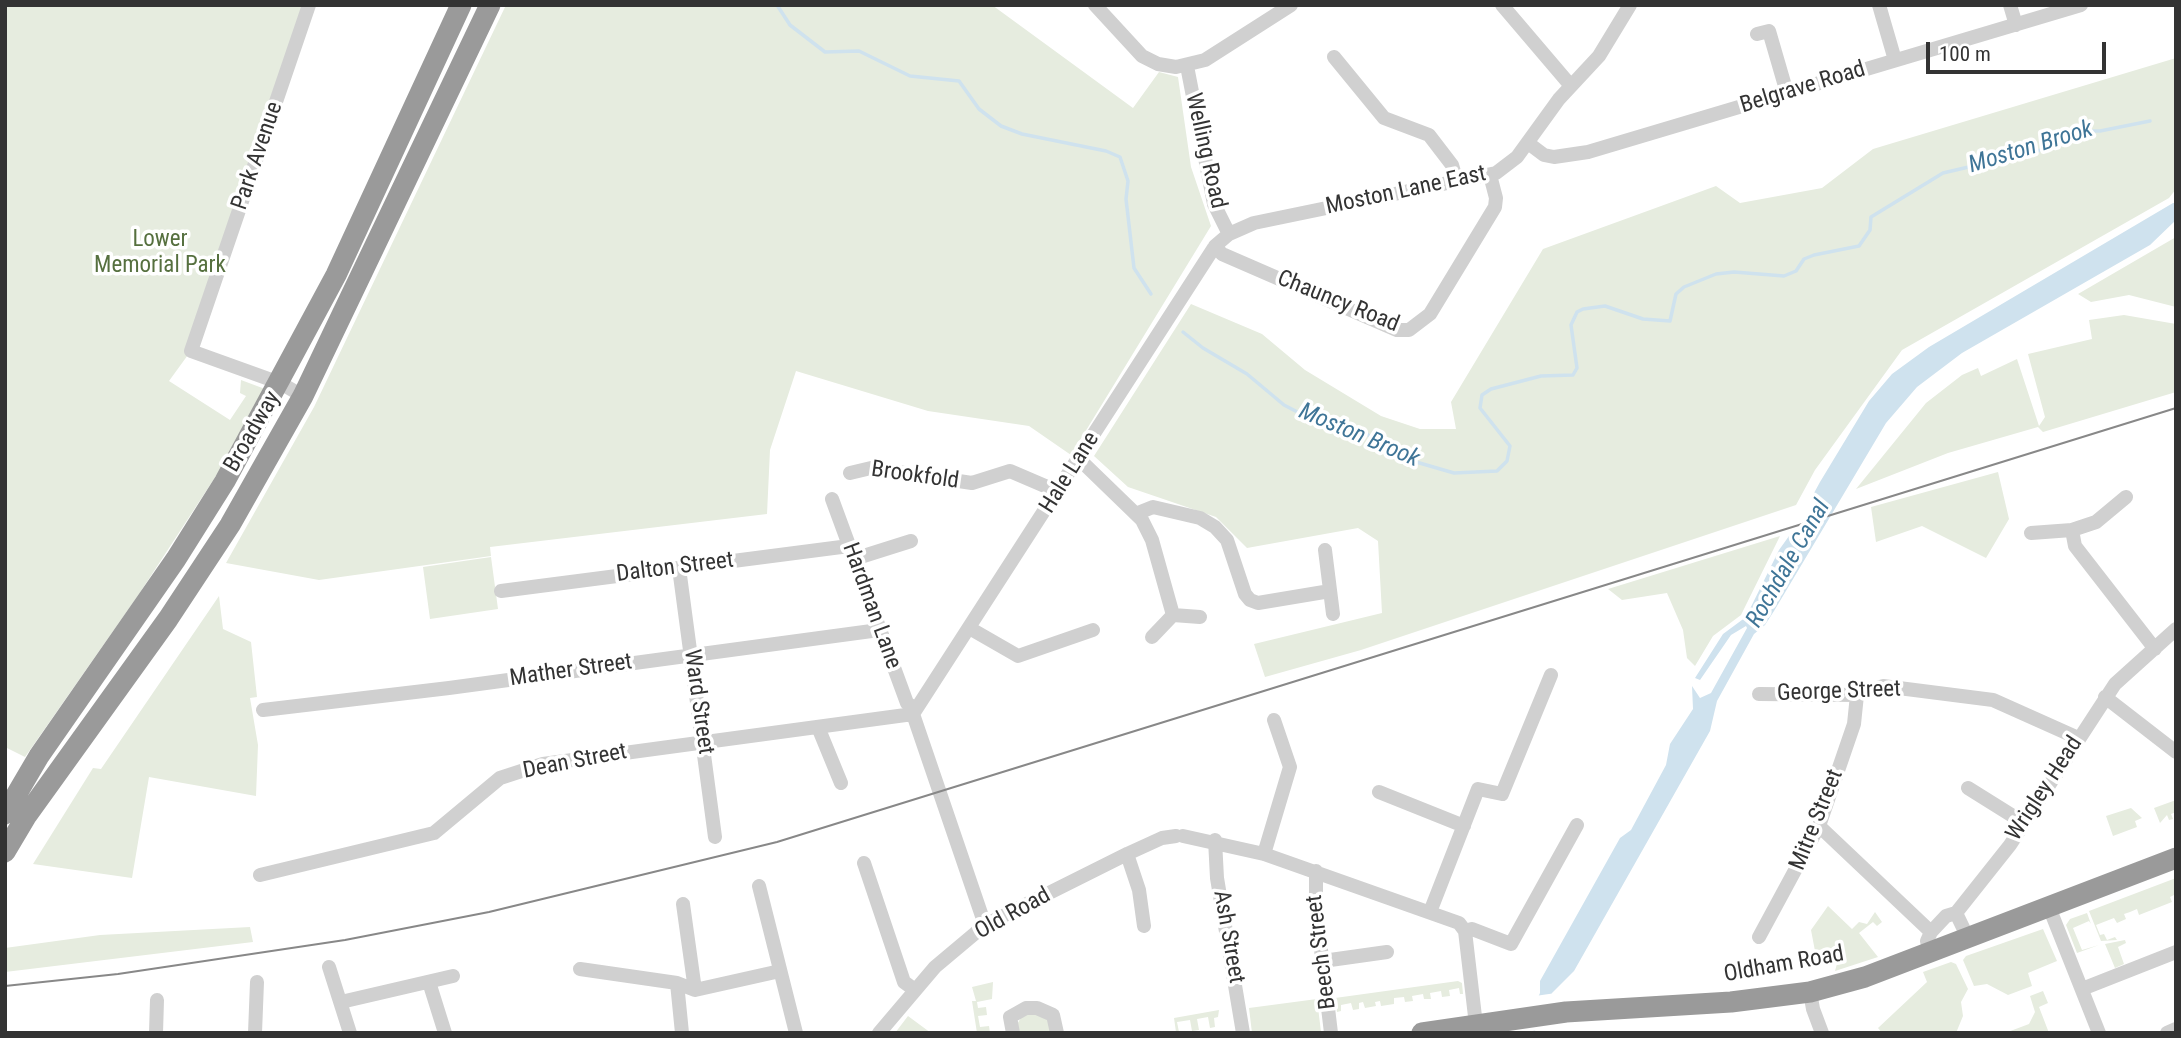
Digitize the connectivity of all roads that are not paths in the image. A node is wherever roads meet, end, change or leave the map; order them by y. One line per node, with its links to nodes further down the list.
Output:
1 (309, 5): 23 (street, Park Avenue)
2 (461, 5): 23 (highway, Broadway)
3 (490, 5): 24 (highway, Broadway)
4 (1096, 5): 15 (street)
5 (1291, 5): 15 (street)
6 (1502, 5): 16 (street)
7 (1630, 5): 16 (street, Moston Lane East)
8 (1880, 5): 14 (street)
9 (2010, 5): 11 (street)
10 (2081, 5): 11 (street, Belgrave Road)
11 (2016, 25): 14 (street, Belgrave Road)
12 (1757, 34): 17 (street)
13 (1332, 58): 20 (street)
14 (1895, 60): 17 (street, Belgrave Road)
15 (1187, 66): 21 (street, Welling Road)
16 (1571, 86): 18 (street, Moston Lane East)
17 (1787, 93): 18 (street, Belgrave Road)
18 (1528, 143): 19 (street, Moston Lane East)
19 (1490, 175): 20 (street, Moston Lane East); 22 (street, Chauncy Road)
20 (1457, 181): 21 (street, Moston Lane East)
21 (1229, 234): 22 (street, Hale Lane)
22 (1215, 246): 25 (street, Hale Lane)
23 (280, 383): 24 (street, Park Avenue); 63 (highway, Broadway)
24 (303, 396): 70 (highway, Broadway)
25 (1078, 458): 27 (street, Hale Lane); 30 (street)
26 (854, 474): 27 (street, Brookfold)
27 (1059, 492): 43 (street, Hale Lane)
28 (2126, 497): 31 (street)
29 (832, 499): 35 (street, Hardman Lane)
30 (1138, 513): 38 (street); 40 (street)
31 (2072, 530): 32 (street); 47 (street)
32 (2031, 533)
33 (911, 541): 35 (street, Dalton Street)
34 (1325, 550): 38 (street)
35 (852, 553): 36 (street, Dalton Street); 42 (street, Hardman Lane)
36 (679, 568): 37 (street, Dalton Street); 48 (street, Ward Street)
37 (501, 591)
38 (1329, 592): 39 (street)
39 (1333, 614)
40 (1173, 615): 41 (street); 46 (street)
41 (1200, 617)
42 (879, 629): 48 (street, Mather Street); 54 (street, Hardman Lane)
43 (971, 629): 45 (street); 54 (street, Hale Lane)
44 (2176, 629): 47 (street, Wrigley Head)
45 (1093, 630)
46 (1152, 637)
47 (2155, 649): 52 (street, Wrigley Head)
48 (691, 655): 53 (street, Mather Street); 58 (street, Ward Street)
49 (1551, 675): 66 (street)
50 (1759, 694): 51 (street, George Street)
51 (1857, 695): 57 (street, George Street); 67 (street, Mitre Street)
52 (2105, 697): 57 (street, Wrigley Head); 59 (street)
53 (263, 710)
54 (915, 711): 56 (street, Dean Street); 82 (street, Hardman Lane)
55 (1274, 720): 71 (street)
56 (818, 727): 58 (street, Dean Street); 60 (street)
57 (2078, 738): 64 (street, Wrigley Head)
58 (704, 741): 68 (street, Ward Street); 76 (street, Dean Street)
59 (2176, 752)
60 (841, 783)
61 (1968, 788): 64 (street)
62 (1378, 792): 66 (street)
63 (5, 814)
64 (2024, 823): 81 (street, Wrigley Head)
65 (1577, 825): 84 (street, Old Road)
66 (1464, 826): 80 (street)
67 (1819, 826): 85 (street, Mitre Street); 87 (street)
68 (715, 837)
69 (1215, 841): 71 (street, Old Road); 72 (street, Old Road); 115 (street, Ash Street)
70 (5, 852)
71 (1264, 853): 75 (street, Old Road)
72 (1127, 854): 82 (street, Old Road); 83 (street)
73 (2176, 858): 79 (highway, Oldham Road)
74 (864, 863): 100 (street)
75 (1316, 872): 80 (street, Old Road); 90 (street, Beech Street)
76 (260, 874)
77 (759, 886): 93 (street)
78 (683, 904): 99 (street)
79 (2049, 907): 86 (highway, Oldham Road); 98 (street)
80 (1430, 912): 84 (street, Old Road)
81 (1956, 913): 86 (street); 87 (street, Wrigley Head)
82 (985, 925): 100 (street, Old Road)
83 (1144, 926)
84 (1465, 931): 104 (street)
85 (1759, 937)
86 (1968, 938): 87 (highway, Oldham Road)
87 (1931, 942): 101 (highway, Oldham Road)
88 (1387, 952): 90 (street)
89 (2176, 953): 98 (street)
90 (1323, 961): 116 (street, Beech Street)
91 (329, 967): 103 (street)
92 (580, 969): 97 (street)
93 (780, 971): 99 (street); 111 (street)
94 (453, 976): 96 (street)
95 (257, 982): 107 (street)
96 (429, 982): 103 (street); 109 (street)
97 (677, 983): 99 (street); 110 (street)
98 (2082, 989): 119 (street)
99 (695, 990)
100 (915, 990): 112 (street, Old Road)
101 (1810, 992): 104 (highway, Oldham Road); 118 (street)
102 (157, 1000): 106 (street)
103 (341, 1002): 108 (street)
104 (1476, 1025): 117 (highway, Oldham Road)
105 (2176, 1030): 120 (street)
106 (156, 1033)
107 (255, 1033)
108 (350, 1033)
109 (445, 1033)
110 (682, 1033)
111 (796, 1033)
112 (879, 1033)
113 (1013, 1033): 114 (street)
114 (1056, 1033)
115 (1243, 1033)
116 (1332, 1033)
117 (1422, 1033)
118 (1822, 1033)
119 (2099, 1033)
120 (2168, 1033)

